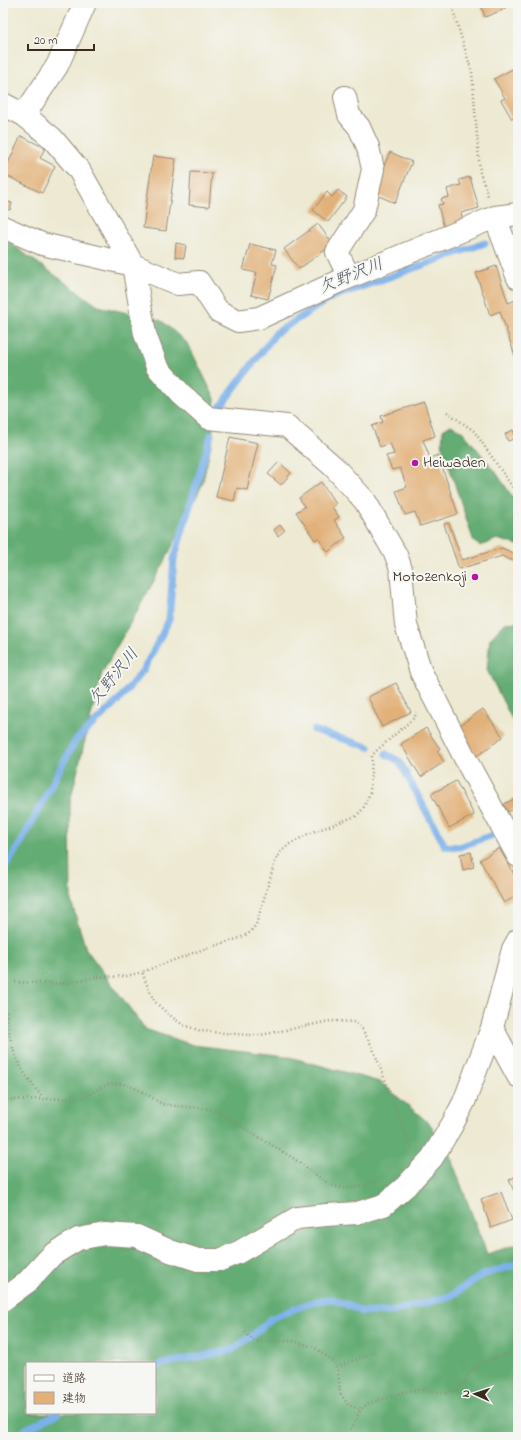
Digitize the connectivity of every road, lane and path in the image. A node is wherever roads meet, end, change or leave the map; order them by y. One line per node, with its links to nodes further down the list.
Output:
1 (84, 3): 5 (street)
2 (452, 3): 7 (path)
3 (345, 97): 10 (street)
4 (3, 104): 5 (street)
5 (24, 115): 9 (street)
6 (518, 214): 7 (street)
7 (495, 217): 10 (street); 11 (street)
8 (3, 226): 9 (street)
9 (132, 265): 10 (street); 17 (street)
10 (349, 277)
11 (518, 278)
12 (447, 412): 15 (path)
13 (514, 443): 14 (path)
14 (518, 452)
15 (518, 495)
16 (417, 710): 19 (path)
17 (518, 856)
18 (518, 940): 22 (street)
19 (142, 972): 20 (path); 26 (path)
20 (15, 982)
21 (3, 996): 24 (path)
22 (492, 1028): 23 (street); 26 (street)
23 (518, 1076)
24 (43, 1099): 25 (path); 27 (path)
25 (3, 1100)
26 (432, 1158): 28 (street)
27 (382, 1177)
28 (3, 1300)
29 (245, 1332): 32 (path)
30 (378, 1351): 32 (path)
31 (518, 1352): 33 (path)
32 (336, 1367): 33 (path)
33 (361, 1409): 34 (path)
34 (347, 1437)

